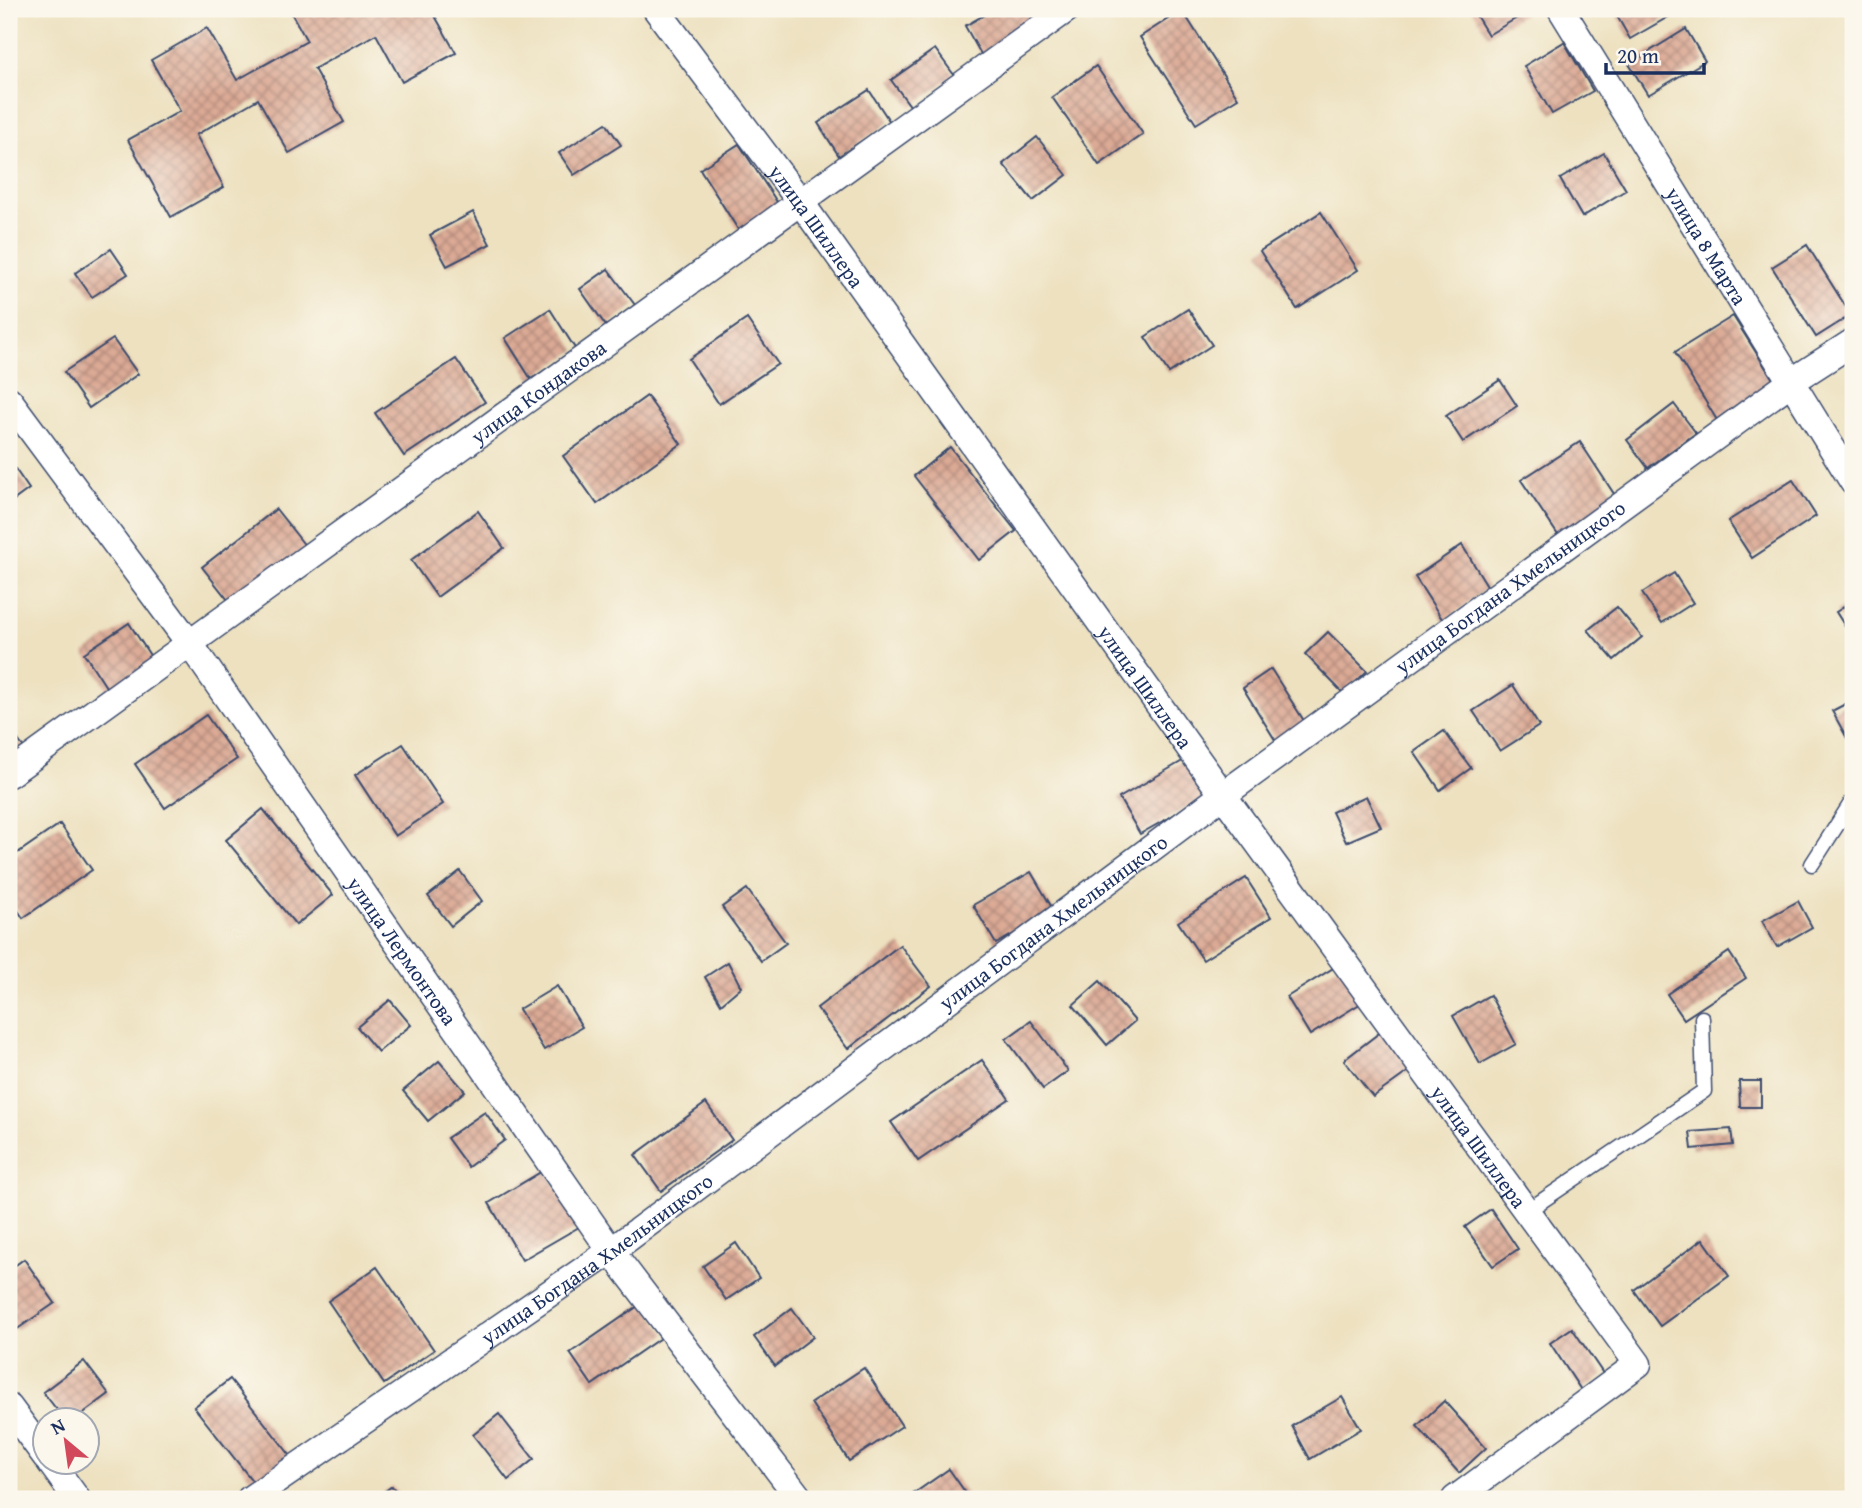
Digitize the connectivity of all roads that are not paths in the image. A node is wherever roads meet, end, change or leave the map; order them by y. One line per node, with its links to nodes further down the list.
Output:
1 (656, 9): 4 (street, улица Шиллера)
2 (1067, 9): 4 (street, улица Кондакова)
3 (1561, 9): 6 (street, улица 8 Марта)
4 (799, 200): 9 (street, улица Кондакова); 11 (street, улица Шиллера)
5 (1853, 342): 6 (street, улица Богдана Хмельницкого)
6 (1791, 382): 8 (street, улица 8 Марта); 11 (street, улица Богдана Хмельницкого)
7 (9, 400): 9 (street, улица Лермонтова)
8 (1853, 482)
9 (190, 644): 10 (street, улица Кондакова); 16 (street, улица Лермонтова)
10 (9, 774)
11 (1223, 795): 15 (street, улица Шиллера); 16 (street, улица Богдана Хмельницкого)
12 (1853, 800): 13 (lane)
13 (1812, 864)
14 (1702, 1018): 15 (lane)
15 (1527, 1211): 23 (street, улица Шиллера)
16 (611, 1251): 21 (street, улица Богдана Хмельницкого); 22 (street, улица Лермонтова)
17 (9, 1407): 18 (street)
18 (32, 1438)
19 (60, 1476): 20 (street)
20 (77, 1499)
21 (250, 1499)
22 (800, 1499)
23 (1455, 1499)

